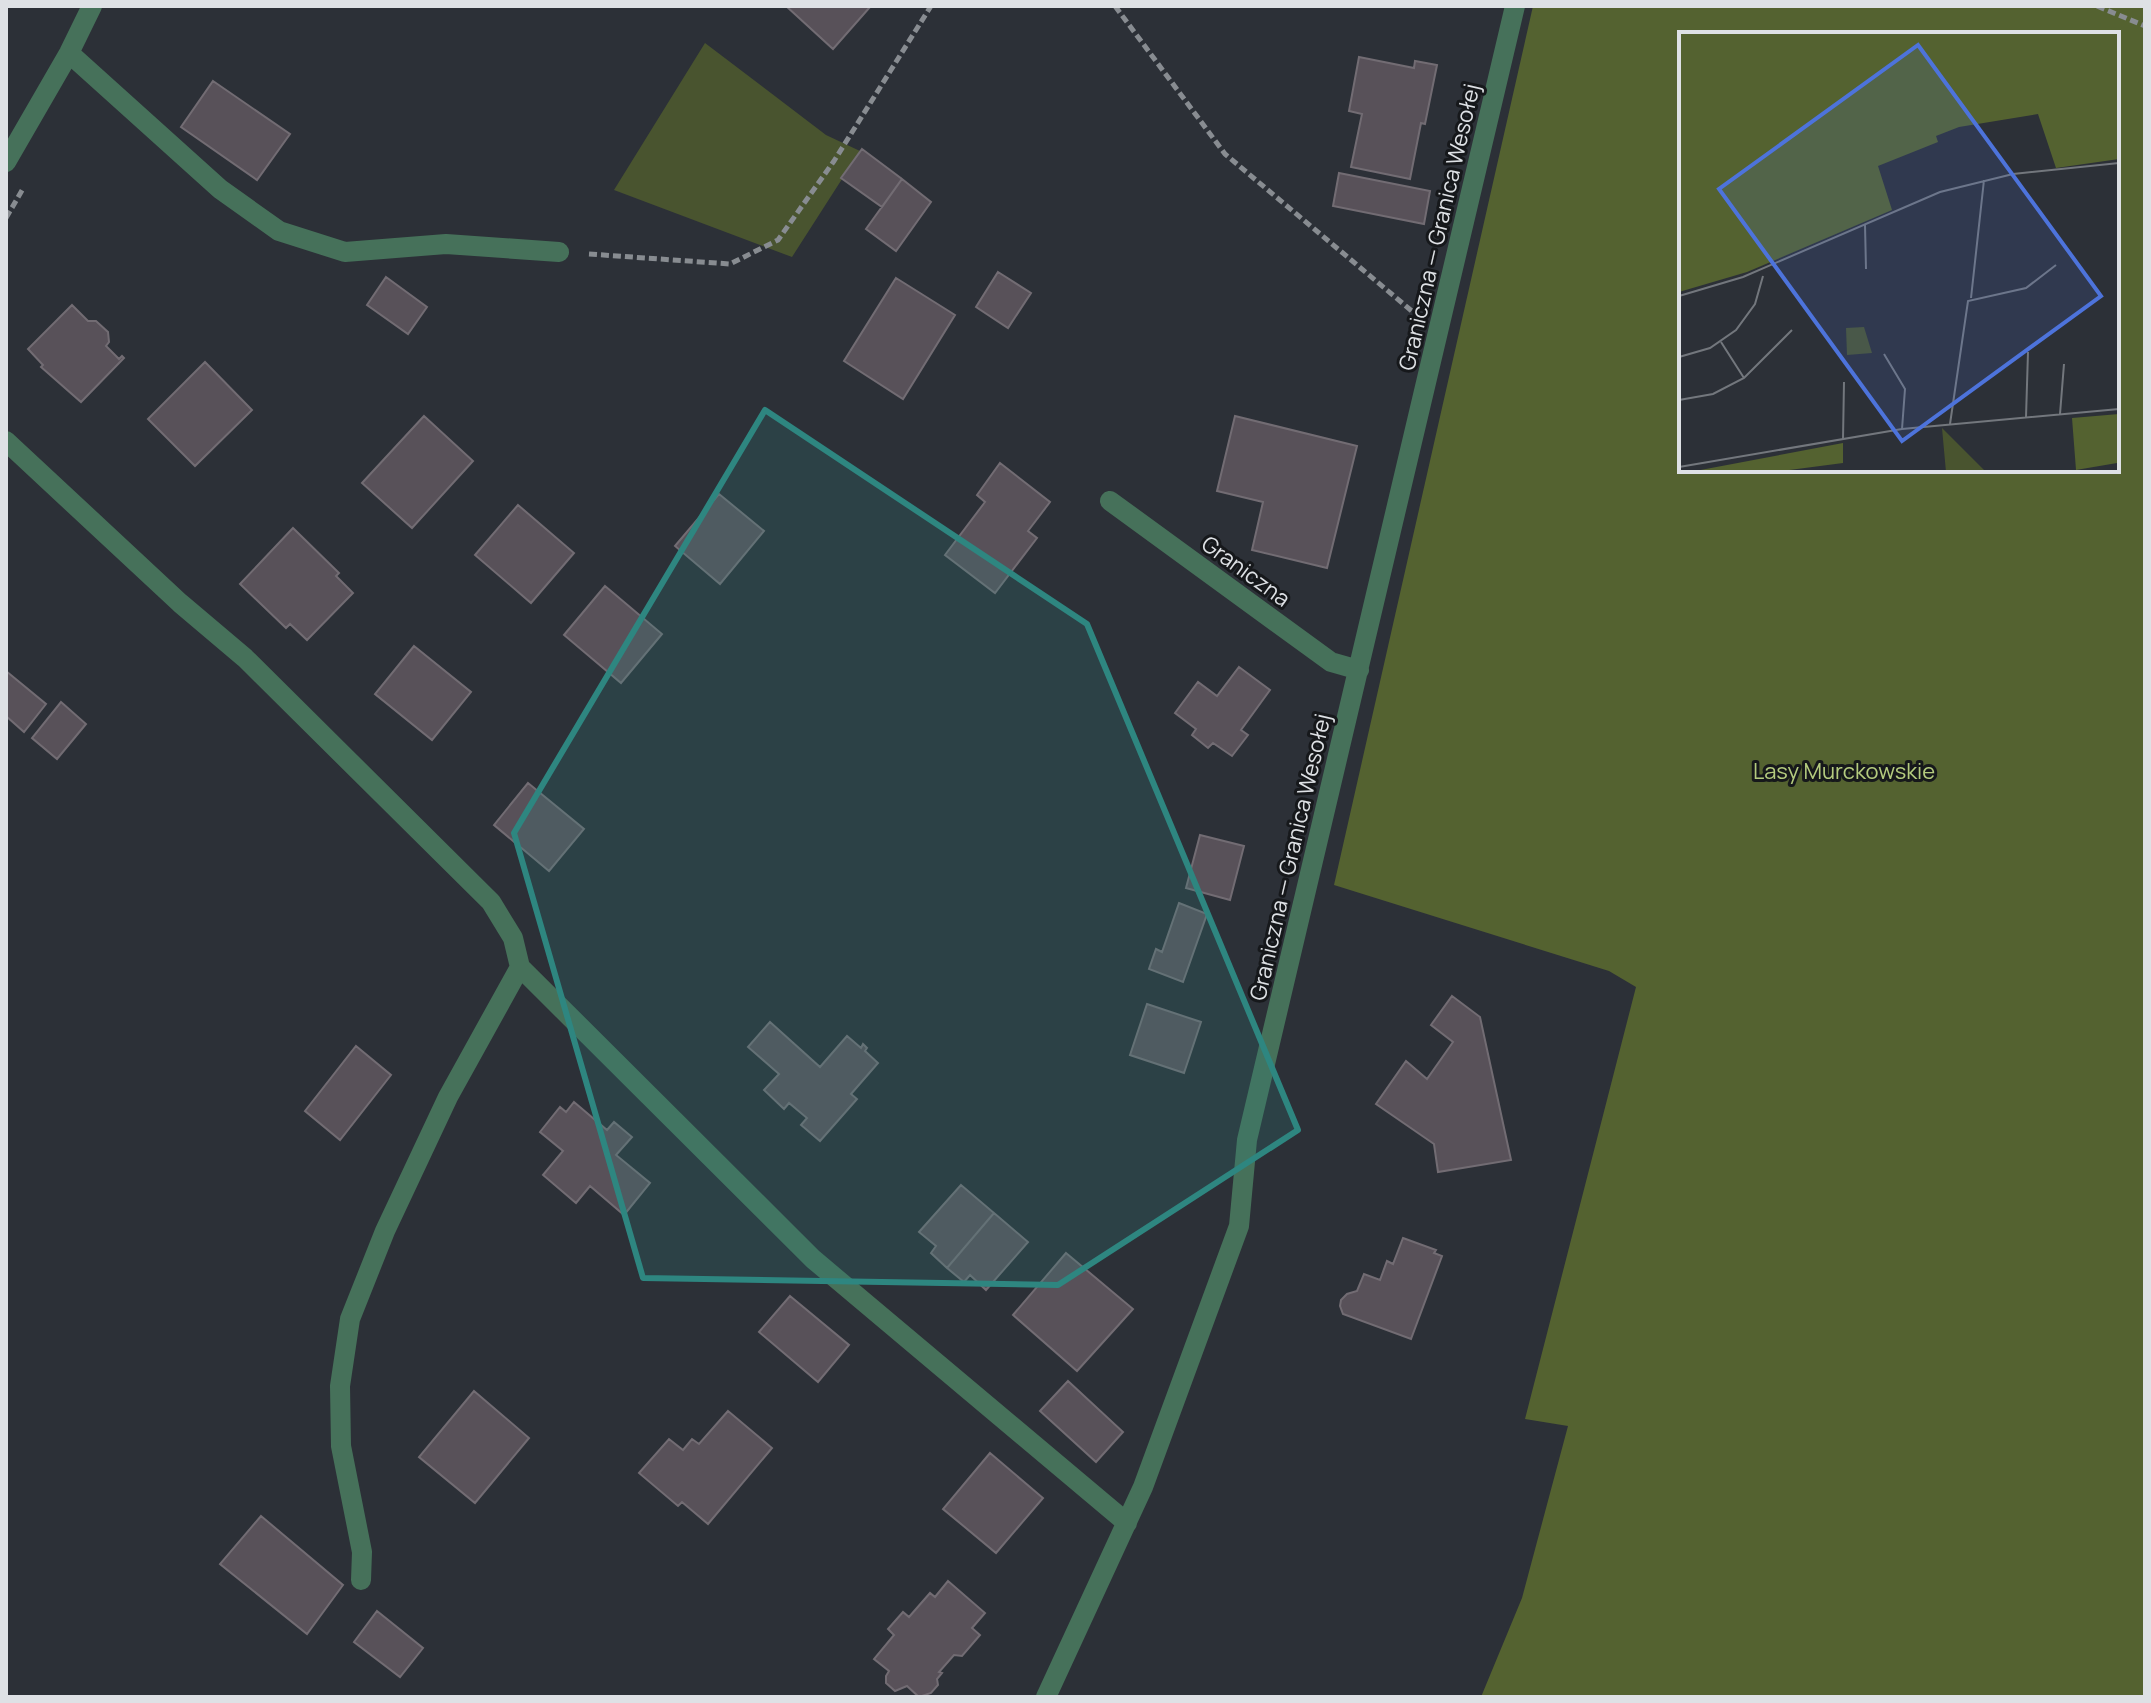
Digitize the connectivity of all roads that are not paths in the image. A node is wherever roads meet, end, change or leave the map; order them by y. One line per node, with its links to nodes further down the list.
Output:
1 (92, 6): 3 (street)
2 (1515, 6): 8 (street, Graniczna — Granica Wesołej)
3 (69, 53): 4 (street); 5 (street)
4 (6, 162)
5 (559, 252)
6 (6, 441): 9 (street)
7 (1110, 501): 8 (street, Graniczna)
8 (1359, 670): 10 (street, Graniczna — Granica Wesołej)
9 (520, 967): 10 (street); 11 (street)
10 (1127, 1523): 12 (street, Graniczna — Granica Wesołej)
11 (361, 1580)
12 (1046, 1697)

